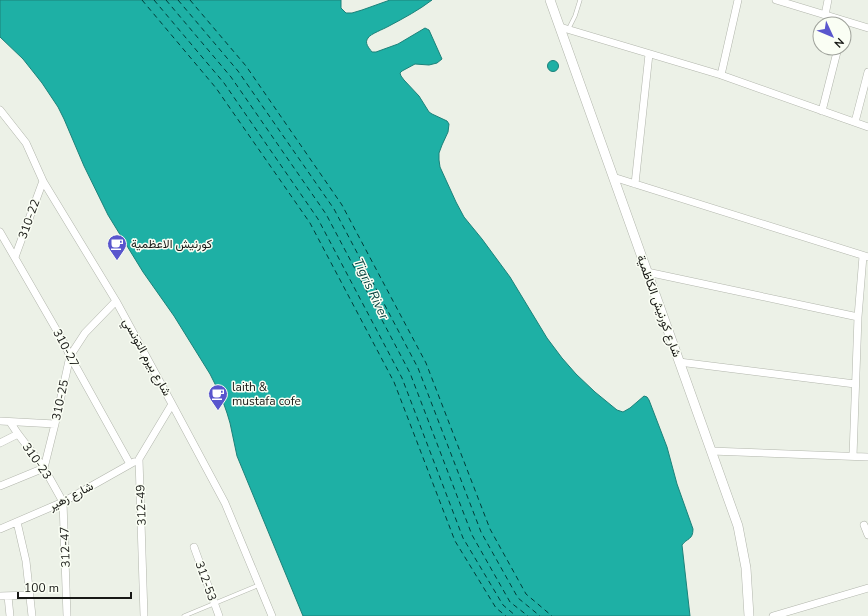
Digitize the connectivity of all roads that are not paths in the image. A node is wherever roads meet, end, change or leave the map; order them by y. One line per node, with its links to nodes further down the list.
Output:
1 (550, 0): 8 (street, شارع كورنيش الكاظمية)
2 (580, 0): 8 (lane)
3 (738, 0): 13 (street)
4 (776, 0): 6 (street)
5 (828, 0): 6 (street)
6 (826, 15)
7 (852, 25): 9 (street)
8 (564, 28): 10 (street); 18 (street, شارع كورنيش الكاظمية)
9 (868, 28)
10 (649, 54): 13 (street); 20 (street)
11 (836, 56): 15 (street)
12 (868, 72): 16 (street)
13 (721, 75): 15 (street)
14 (0, 110): 19 (street, شارع بيرم التونسي)
15 (822, 111): 16 (street)
16 (855, 122): 17 (street)
17 (868, 127)
18 (613, 177): 20 (street); 24 (street, شارع كورنيش الكاظمية)
19 (43, 181): 23 (street, 310-22); 25 (street, شارع بيرم التونسي)
20 (635, 184): 22 (street)
21 (0, 232): 23 (street, 310-27)
22 (866, 256): 26 (street)
23 (15, 258): 27 (street, 310-27)
24 (647, 272): 26 (street); 28 (street, شارع كورنيش الكاظمية)
25 (116, 301): 27 (street, 310-25); 30 (street, شارع بيرم التونسي)
26 (858, 317): 29 (street)
27 (70, 356): 33 (street, 310-25); 40 (street, 310-27)
28 (679, 362): 29 (street); 36 (street, شارع كورنيش الكاظمية)
29 (855, 384): 37 (street)
30 (172, 404): 39 (street); 49 (street, شارع بيرم التونسي)
31 (0, 421): 32 (street)
32 (10, 422): 33 (street); 34 (street, 310-23)
33 (55, 424): 41 (street, 310-25)
34 (18, 434): 35 (street); 41 (street, 310-23)
35 (0, 443)
36 (711, 451): 37 (street); 62 (street, شارع كورنيش الكاظمية)
37 (853, 456): 38 (street)
38 (868, 457)
39 (139, 459): 40 (street, شارع زهير); 58 (street, 312-49)
40 (130, 464): 43 (street, شارع زهير)
41 (44, 468): 42 (street); 43 (street, 310-23)
42 (0, 486)
43 (63, 502): 44 (street, شارع زهير); 57 (street, 312-47)
44 (17, 522): 46 (street, شارع زهير); 51 (street)
45 (864, 525): 47 (street)
46 (0, 529)
47 (868, 535)
48 (194, 547): 54 (street, 312-53)
49 (259, 585): 54 (lane); 61 (street, شارع بيرم التونسي)
50 (868, 588): 63 (street)
51 (30, 595): 53 (street); 56 (street)
52 (0, 596): 53 (street)
53 (8, 596): 55 (street)
54 (214, 603): 59 (lane); 60 (street, 312-53)
55 (10, 616)
56 (32, 616)
57 (68, 616)
58 (144, 616)
59 (184, 616)
60 (219, 616)
61 (272, 616)
62 (749, 616)
63 (773, 616)

